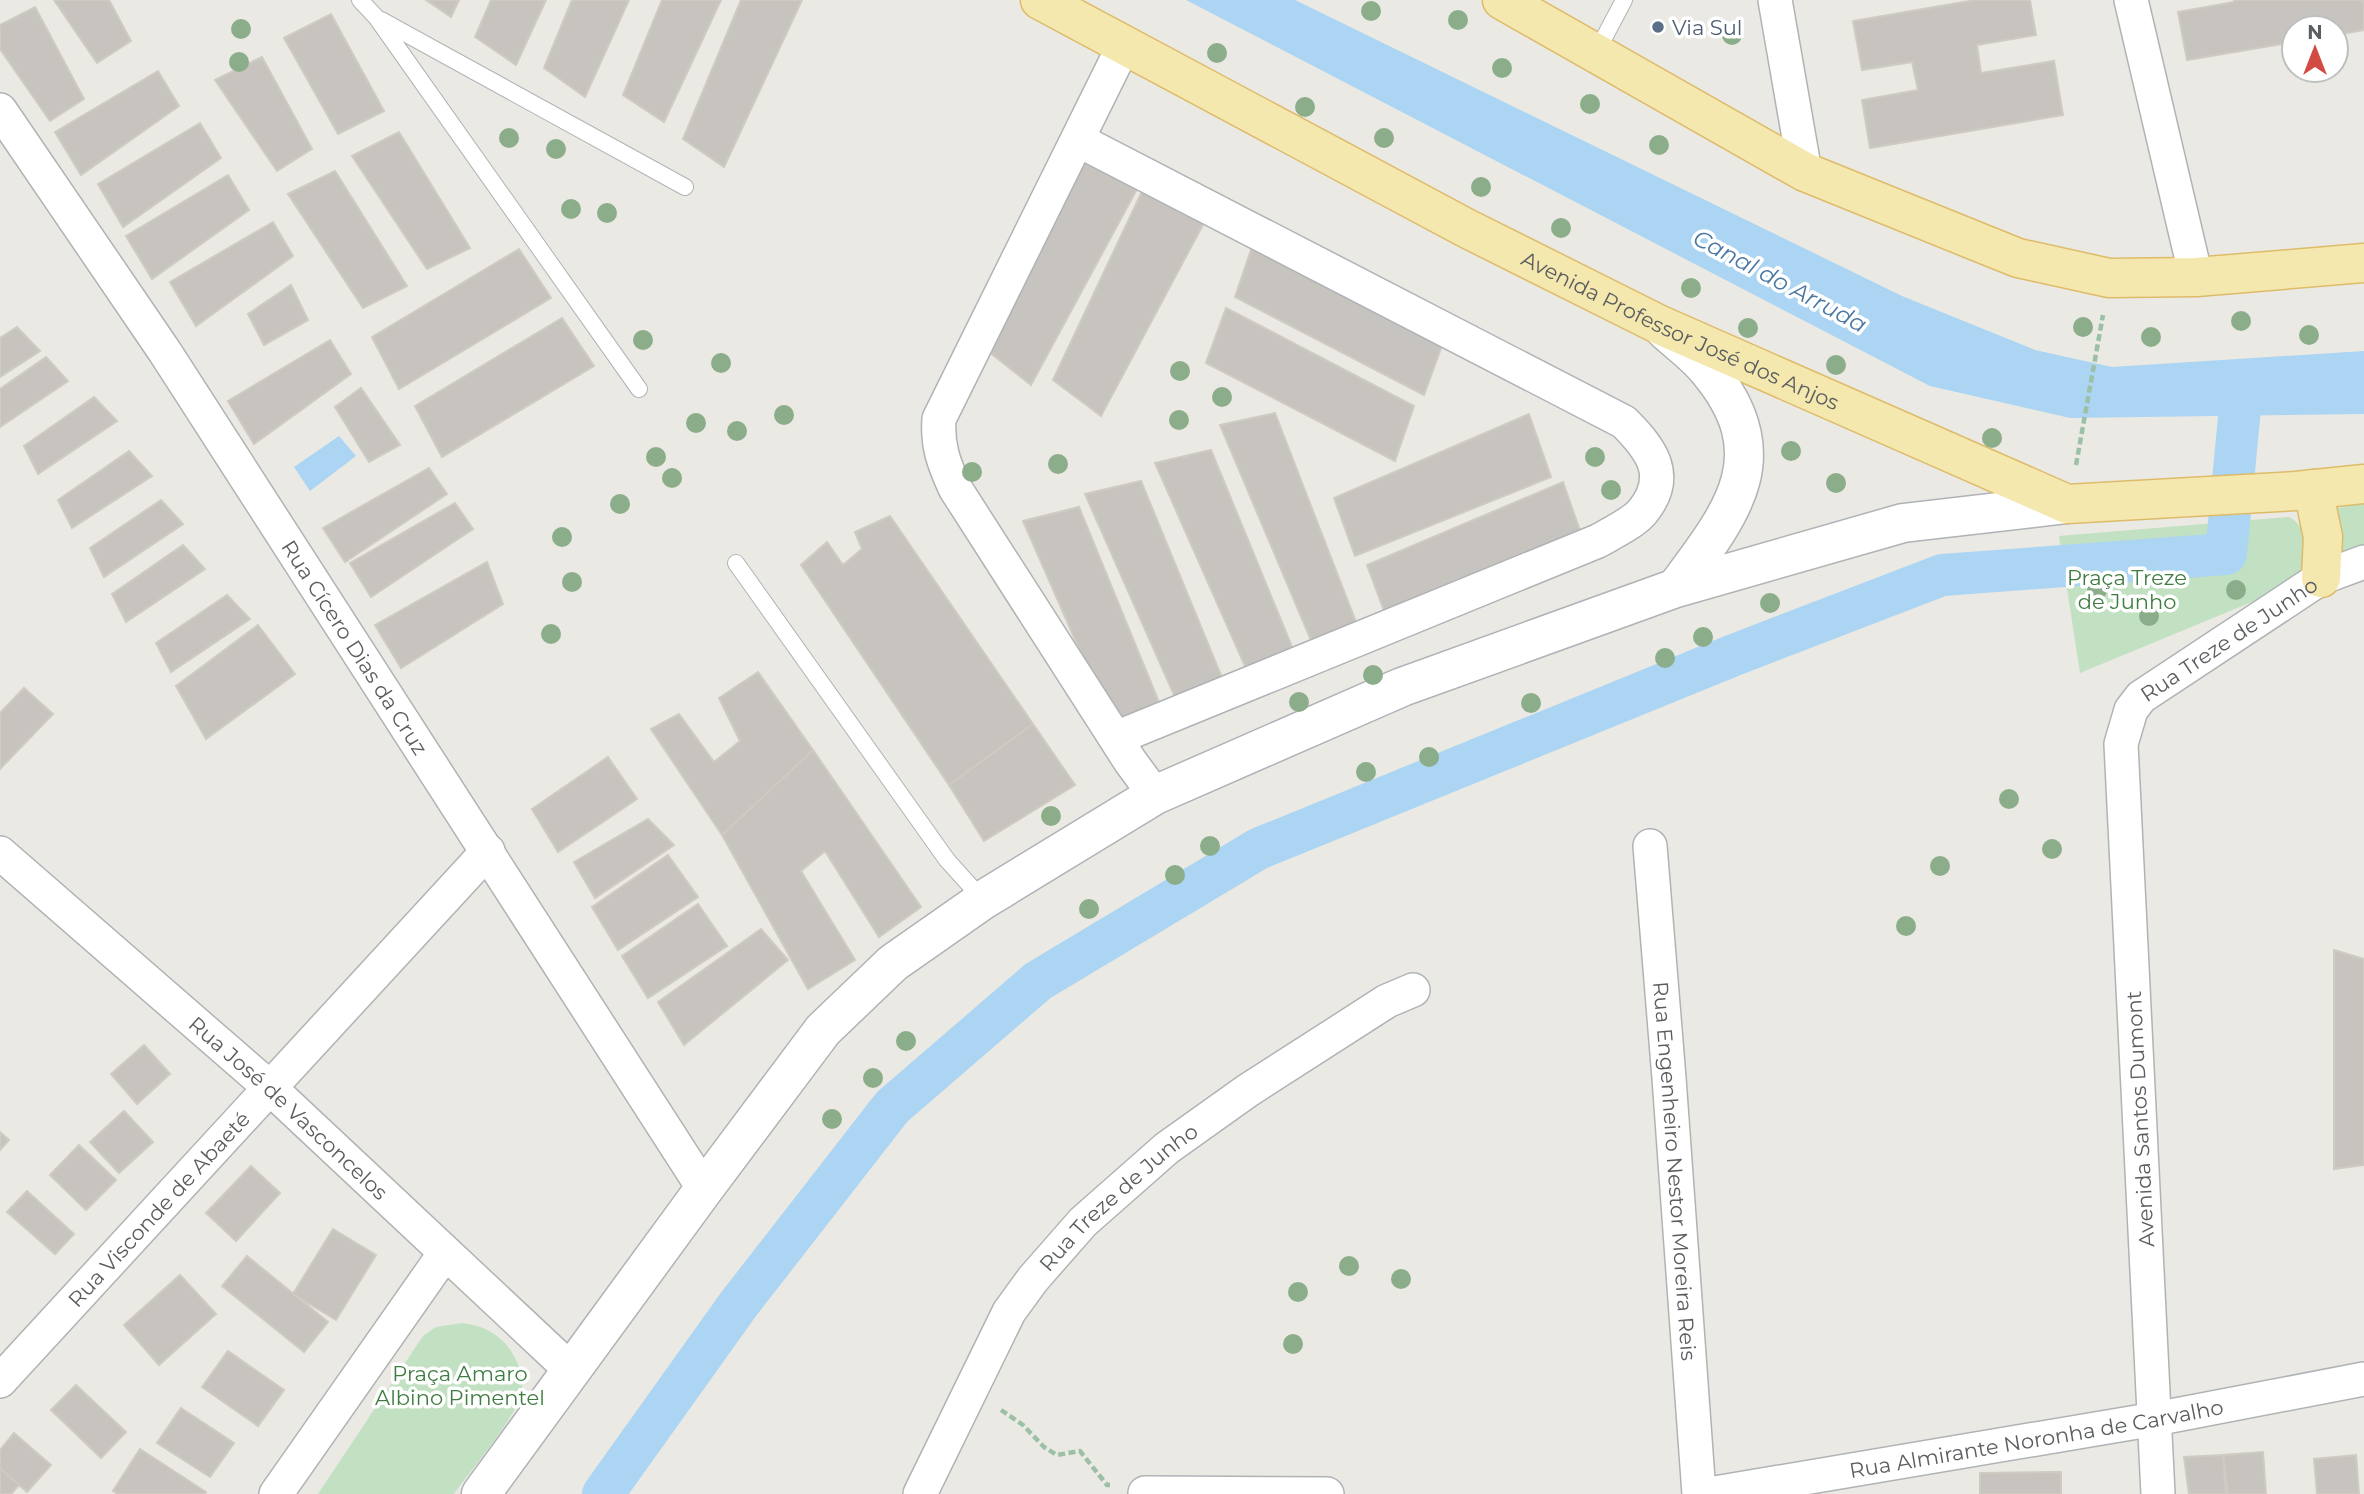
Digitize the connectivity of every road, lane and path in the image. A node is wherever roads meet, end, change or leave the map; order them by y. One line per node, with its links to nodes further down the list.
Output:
1 (360, 0): 7 (lane)
2 (1040, 0): 8 (main road, Avenida Professor José dos Anjos)
3 (1502, 0): 9 (main road)
4 (1624, 0): 9 (lane)
5 (1775, 0): 12 (street)
6 (2131, 0): 15 (street)
7 (376, 17): 13 (lane); 18 (lane)
8 (1124, 45): 11 (street); 16 (main road, Avenida Professor José dos Anjos)
9 (1596, 53): 12 (main road)
10 (0, 110): 31 (street, Rua Cícero Dias da Cruz)
11 (1078, 140): 27 (street); 27 (street)
12 (1805, 172): 15 (main road)
13 (685, 187)
14 (2364, 263): 15 (main road)
15 (2196, 276)
16 (1660, 325): 22 (main road, Avenida Professor José dos Anjos); 26 (street)
17 (2095, 361): 19 (path)
18 (639, 389)
19 (2079, 451)
20 (2364, 484): 21 (main road, Avenida Professor José dos Anjos)
21 (2305, 490): 22 (main road, Avenida Professor José dos Anjos); 25 (main road)
22 (2067, 504): 26 (street)
23 (2364, 562): 25 (street, Rua Treze de Junho)
24 (736, 563): 33 (lane)
25 (2321, 578): 28 (street, Rua Treze de Junho)
26 (1676, 588): 29 (street)
27 (1116, 738): 29 (street)
28 (2121, 744): 42 (street, Avenida Santos Dumont)
29 (1155, 794): 33 (street)
30 (1650, 846): 48 (street, Rua Engenheiro Nestor Moreira Reis)
31 (488, 851): 35 (street, Rua Visconde de Abaeté); 36 (street, Rua Cícero Dias da Cruz)
32 (0, 853): 35 (street, Rua José de Vasconcelos)
33 (983, 900): 36 (street)
34 (1413, 990): 41 (street, Rua Treze de Junho)
35 (269, 1087): 37 (street, Rua José de Vasconcelos); 40 (street, Rua Visconde de Abaeté)
36 (704, 1189): 38 (street)
37 (446, 1253): 38 (street, Rua José de Vasconcelos); 44 (street)
38 (572, 1370): 45 (street)
39 (2364, 1379): 42 (street, Rua Almirante Noronha de Carvalho)
40 (0, 1381)
41 (970, 1391): 43 (path); 46 (street, Rua Treze de Junho)
42 (2155, 1419): 49 (street, Rua Almirante Noronha de Carvalho); 50 (street, Avenida Santos Dumont)
43 (1145, 1493): 47 (street)
44 (276, 1494)
45 (481, 1494)
46 (920, 1494)
47 (1327, 1494)
48 (1699, 1494)
49 (1709, 1494)
50 (2158, 1494)

